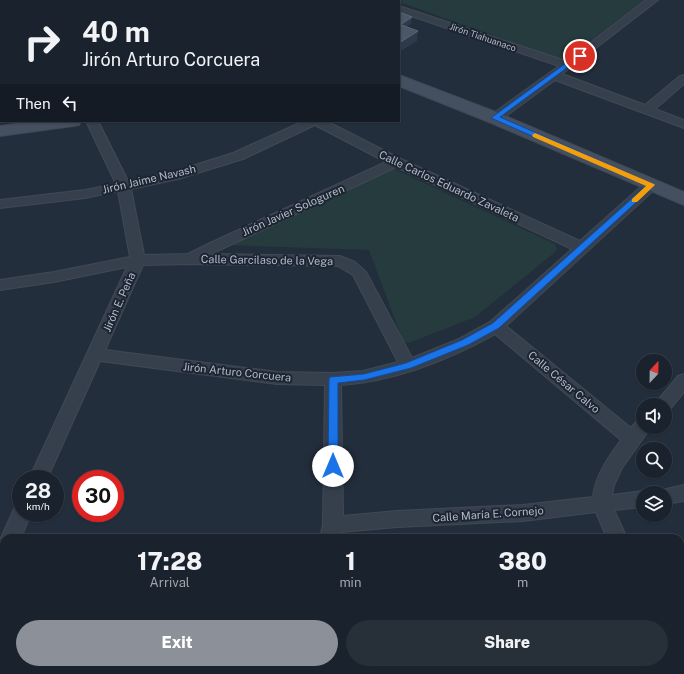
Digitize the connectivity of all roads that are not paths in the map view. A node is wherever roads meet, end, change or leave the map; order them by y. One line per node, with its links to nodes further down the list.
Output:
1 (653, 0): 3 (street)
2 (400, 9): 3 (street, Jirón Tiahuanaco)
3 (567, 65): 4 (street)
4 (554, 76): 7 (street); 8 (street)
5 (684, 78): 7 (street)
6 (400, 80): 8 (street)
7 (647, 110): 13 (street)
8 (495, 118): 16 (street)
9 (66, 122): 14 (street)
10 (92, 122): 17 (street, Jirón E. Peña)
11 (313, 122): 17 (street, Jirón Jaime Navash)
12 (317, 122): 15 (street, Calle Carlos Eduardo Zavaleta)
13 (684, 124)
14 (0, 131)
15 (396, 162): 20 (street, Calle Carlos Eduardo Zavaleta); 21 (street, Jirón Javier Sologuren)
16 (651, 185): 18 (street); 20 (street, Jirón Arturo Corcuera)
17 (124, 186): 19 (street, Jirón Jaime Navash); 22 (street, Jirón E. Peña)
18 (684, 199)
19 (0, 204)
20 (583, 248): 24 (street, Jirón Arturo Corcuera)
21 (191, 259): 22 (street, Calle Garcilaso de la Vega); 26 (street, Calle Garcilaso de la Vega)
22 (138, 260): 23 (street); 25 (street, Jirón E. Peña)
23 (0, 285)
24 (496, 326): 26 (street, Jirón Arturo Corcuera); 30 (street, Calle César Calvo)
25 (96, 355): 27 (street, Jirón Arturo Corcuera); 32 (street, Jirón E. Peña)
26 (408, 366): 27 (street, Jirón Arturo Corcuera)
27 (333, 379): 38 (street)
28 (684, 380): 29 (street)
29 (674, 400)
30 (636, 431)
31 (636, 434): 36 (street)
32 (42, 470)
33 (684, 493): 34 (street)
34 (672, 495)
35 (636, 500): 36 (street, Calle María E. Cornejo)
36 (602, 503): 38 (street, Calle María E. Cornejo); 40 (street)
37 (18, 522): 39 (street)
38 (331, 531)
39 (13, 534)
40 (615, 534)

